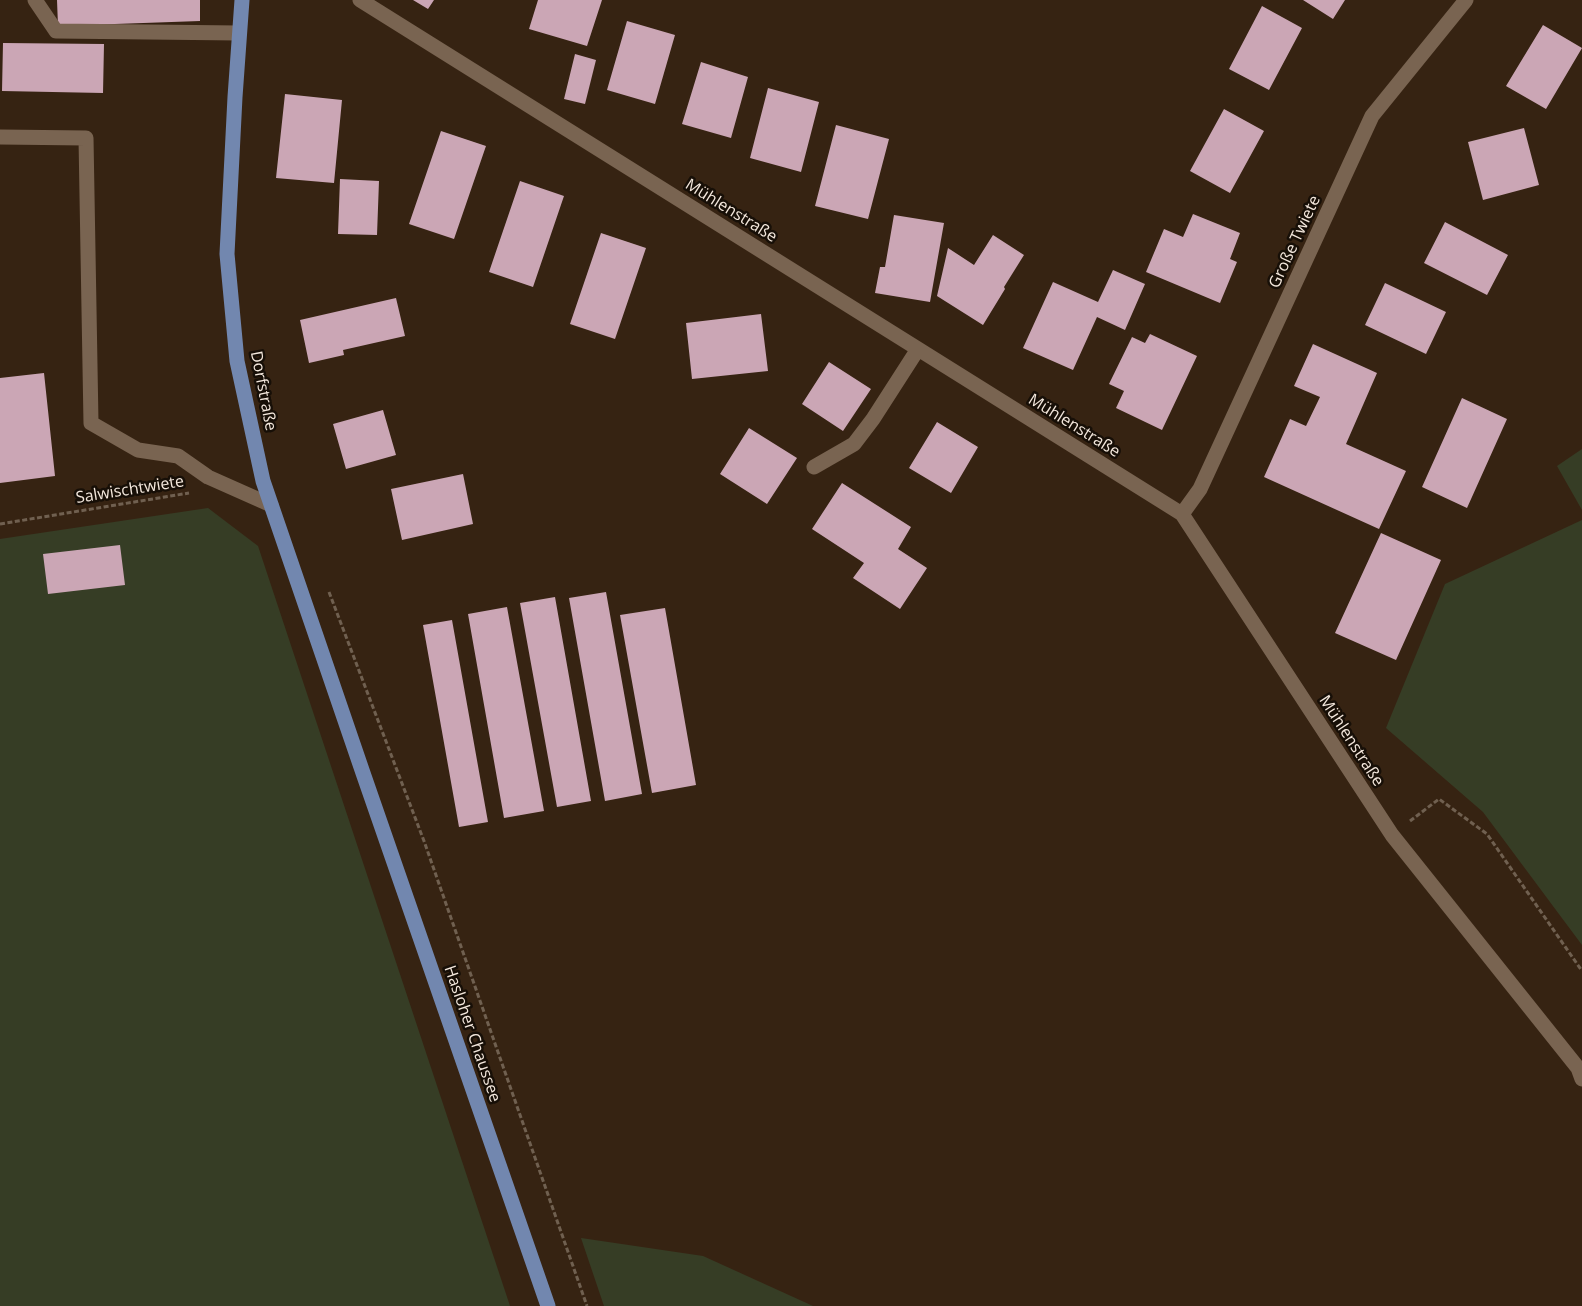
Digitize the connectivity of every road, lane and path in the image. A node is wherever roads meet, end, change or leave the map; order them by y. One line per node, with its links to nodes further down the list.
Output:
1 (35, 0): 5 (street)
2 (242, 0): 5 (main road, Dorfstraße)
3 (360, 0): 7 (street, Mühlenstraße)
4 (1466, 0): 11 (street, Große Twiete)
5 (239, 33): 10 (main road, Dorfstraße)
6 (0, 137): 10 (street)
7 (918, 349): 8 (street); 11 (street, Mühlenstraße)
8 (814, 467)
9 (191, 493): 12 (path, Salwischtwiete)
10 (271, 505): 14 (main road, Dorfstraße)
11 (1182, 514): 15 (street, Mühlenstraße)
12 (0, 524)
13 (328, 590): 19 (path)
14 (363, 773): 18 (main road, Hasloher Chaussee)
15 (1392, 835): 16 (path); 17 (street, Mühlenstraße)
16 (1582, 971)
17 (1582, 1079)
18 (548, 1306)
19 (586, 1306)

